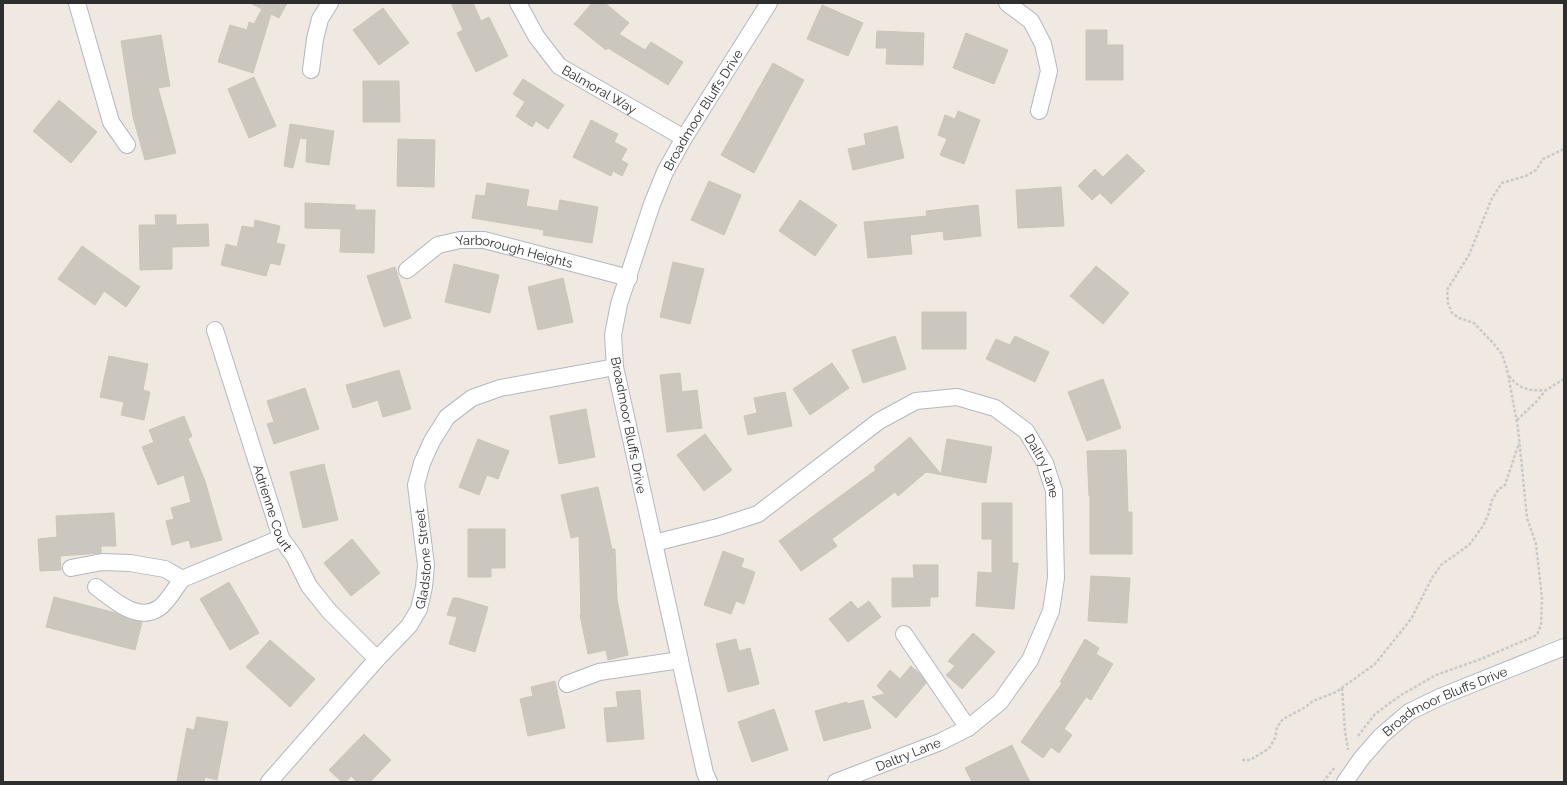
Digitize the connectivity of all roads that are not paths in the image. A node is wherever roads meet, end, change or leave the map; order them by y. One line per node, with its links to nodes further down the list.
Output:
1 (77, 3): 9 (street)
2 (330, 3): 6 (street)
3 (518, 3): 8 (street, Balmoral Way)
4 (769, 3): 8 (street, Broadmoor Bluffs Drive)
5 (1007, 3): 7 (street)
6 (312, 70)
7 (1039, 111)
8 (684, 138): 11 (street, Broadmoor Bluffs Drive)
9 (127, 145)
10 (407, 270): 11 (street, Yarborough Heights)
11 (629, 278): 13 (street, Broadmoor Bluffs Drive)
12 (215, 330): 14 (street, Adrienne Court)
13 (615, 367): 15 (street, Broadmoor Bluffs Drive); 21 (street, Gladstone Street)
14 (281, 538): 17 (street); 21 (street, Adrienne Court)
15 (654, 543): 22 (street, Broadmoor Bluffs Drive); 24 (street, Daltry Lane)
16 (71, 568): 17 (street)
17 (182, 579): 18 (street)
18 (96, 586)
19 (904, 634): 24 (street)
20 (1564, 648): 25 (street, Broadmoor Bluffs Drive)
21 (377, 659): 26 (street, Gladstone Street)
22 (680, 660): 23 (street); 27 (street, Broadmoor Bluffs Drive)
23 (567, 684)
24 (968, 728): 28 (street, Daltry Lane)
25 (1348, 777)
26 (269, 782)
27 (709, 782)
28 (836, 782)

